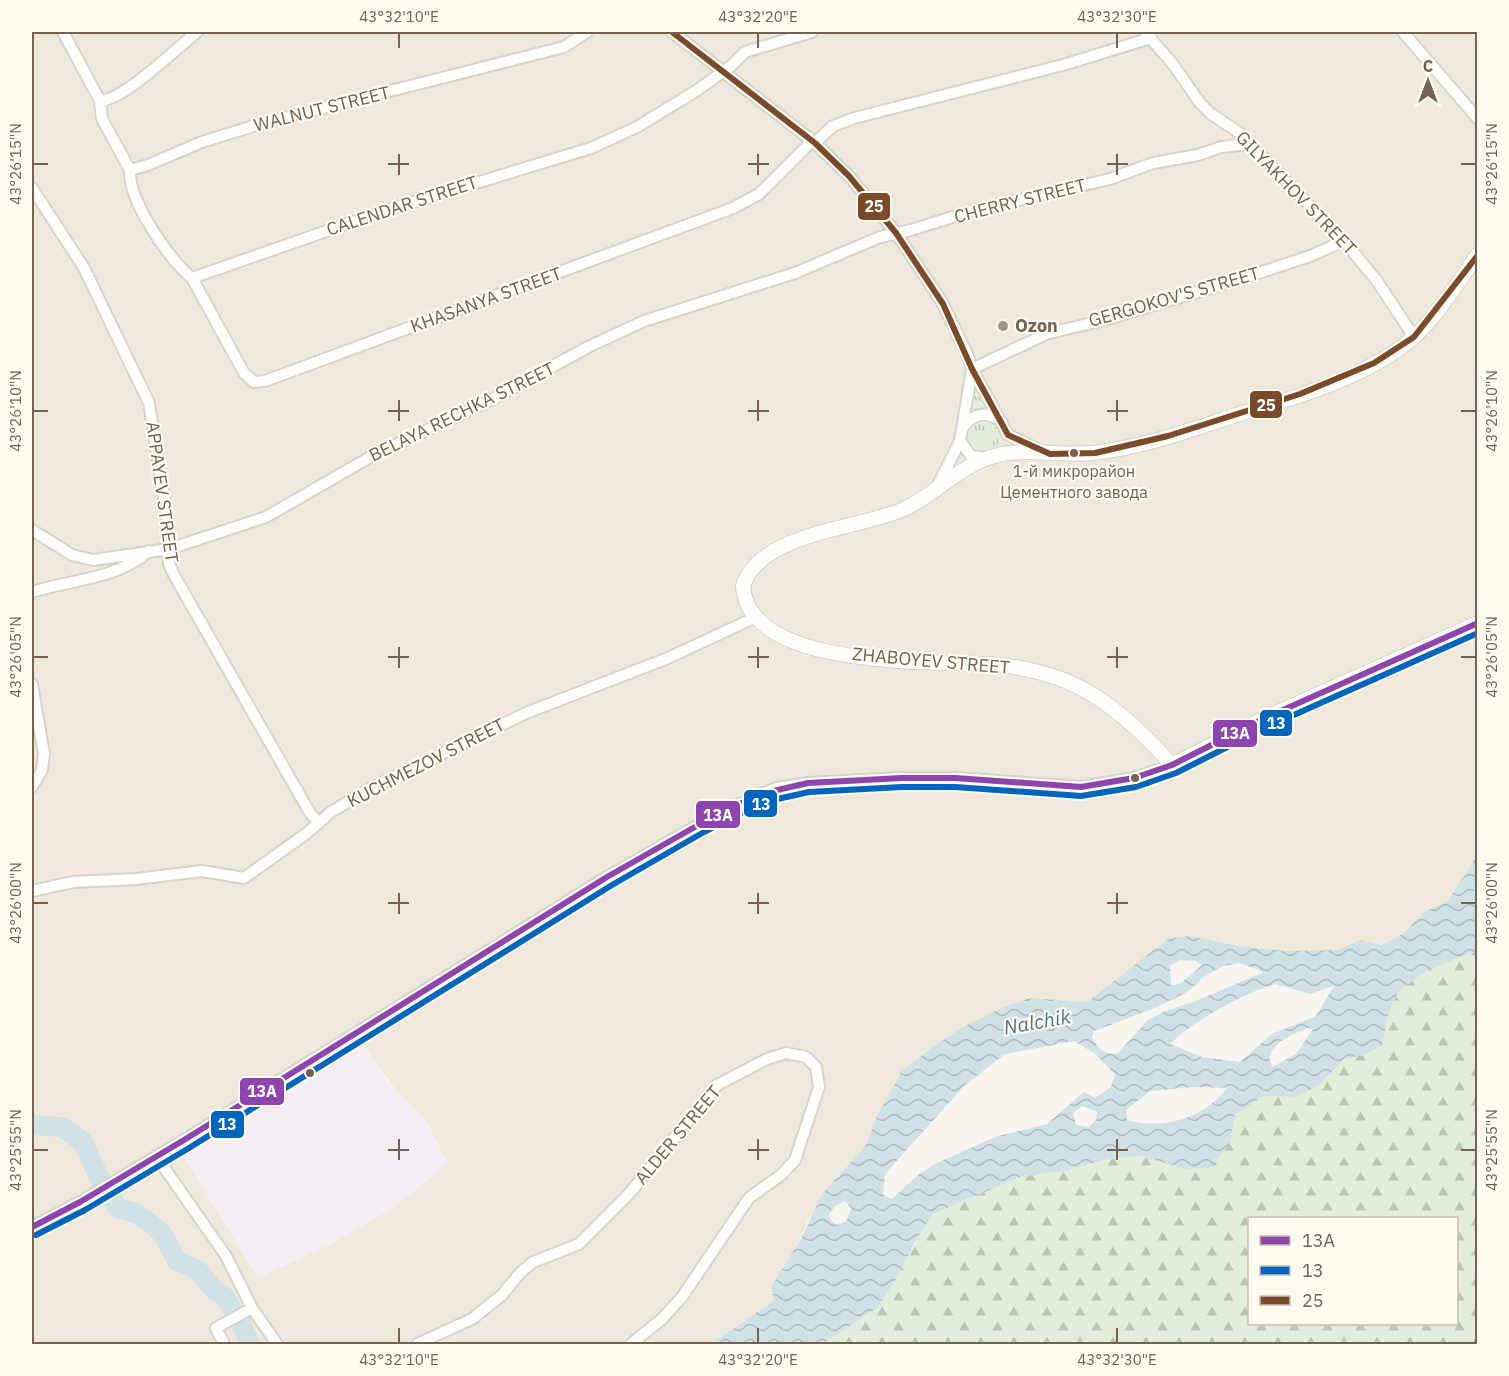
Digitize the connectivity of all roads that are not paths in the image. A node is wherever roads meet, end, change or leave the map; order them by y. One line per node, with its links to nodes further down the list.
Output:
1 (63, 32): 9 (street)
2 (197, 32): 9 (street)
3 (587, 32): 13 (street, WALNUT STREET)
4 (672, 32): 8 (street)
5 (812, 32): 8 (street, CALENDAR STREET)
6 (1403, 32): 10 (street)
7 (1148, 35): 11 (street, KHASANYA STREET); 12 (street, GILYAKHOV STREET)
8 (723, 71): 11 (street); 18 (street, CALENDAR STREET)
9 (100, 101): 13 (street)
10 (1478, 119)
11 (814, 142): 15 (street); 18 (street, KHASANYA STREET)
12 (1249, 144): 15 (street, CHERRY STREET); 16 (street, GILYAKHOV STREET)
13 (130, 170): 18 (street)
14 (32, 188): 28 (street, APPAYEV STREET)
15 (896, 233): 20 (street); 28 (street, BELAYA RECHKA STREET)
16 (1344, 241): 19 (street, GILYAKHOV STREET); 20 (street, GERGOKOV'S STREET)
17 (1478, 254): 19 (street)
18 (192, 278)
19 (1414, 337): 24 (street)
20 (972, 369): 21 (street); 22 (street)
21 (1002, 422): 22 (street); 23 (street)
22 (961, 435): 25 (street); 26 (street)
23 (1008, 435): 24 (street); 25 (street)
24 (1050, 454): 25 (street)
25 (994, 456): 26 (street)
26 (939, 485): 31 (street)
27 (32, 530): 29 (street, BELAYA RECHKA STREET)
28 (170, 549): 29 (street, BELAYA RECHKA STREET); 36 (street, APPAYEV STREET)
29 (149, 551): 30 (street)
30 (32, 592)
31 (754, 618): 34 (street, ZHABOYEV STREET); 36 (street, KUCHMEZOV STREET)
32 (1478, 622): 34 (street)
33 (32, 684): 35 (street)
34 (1172, 765): 38 (street)
35 (32, 787)
36 (319, 823): 37 (street, KUCHMEZOV STREET)
37 (32, 891)
38 (156, 1156): 39 (street); 40 (street)
39 (32, 1227)
40 (248, 1310): 41 (street); 42 (street)
41 (224, 1344)
42 (277, 1344)
43 (417, 1344): 44 (street, ALDER STREET)
44 (631, 1344)

